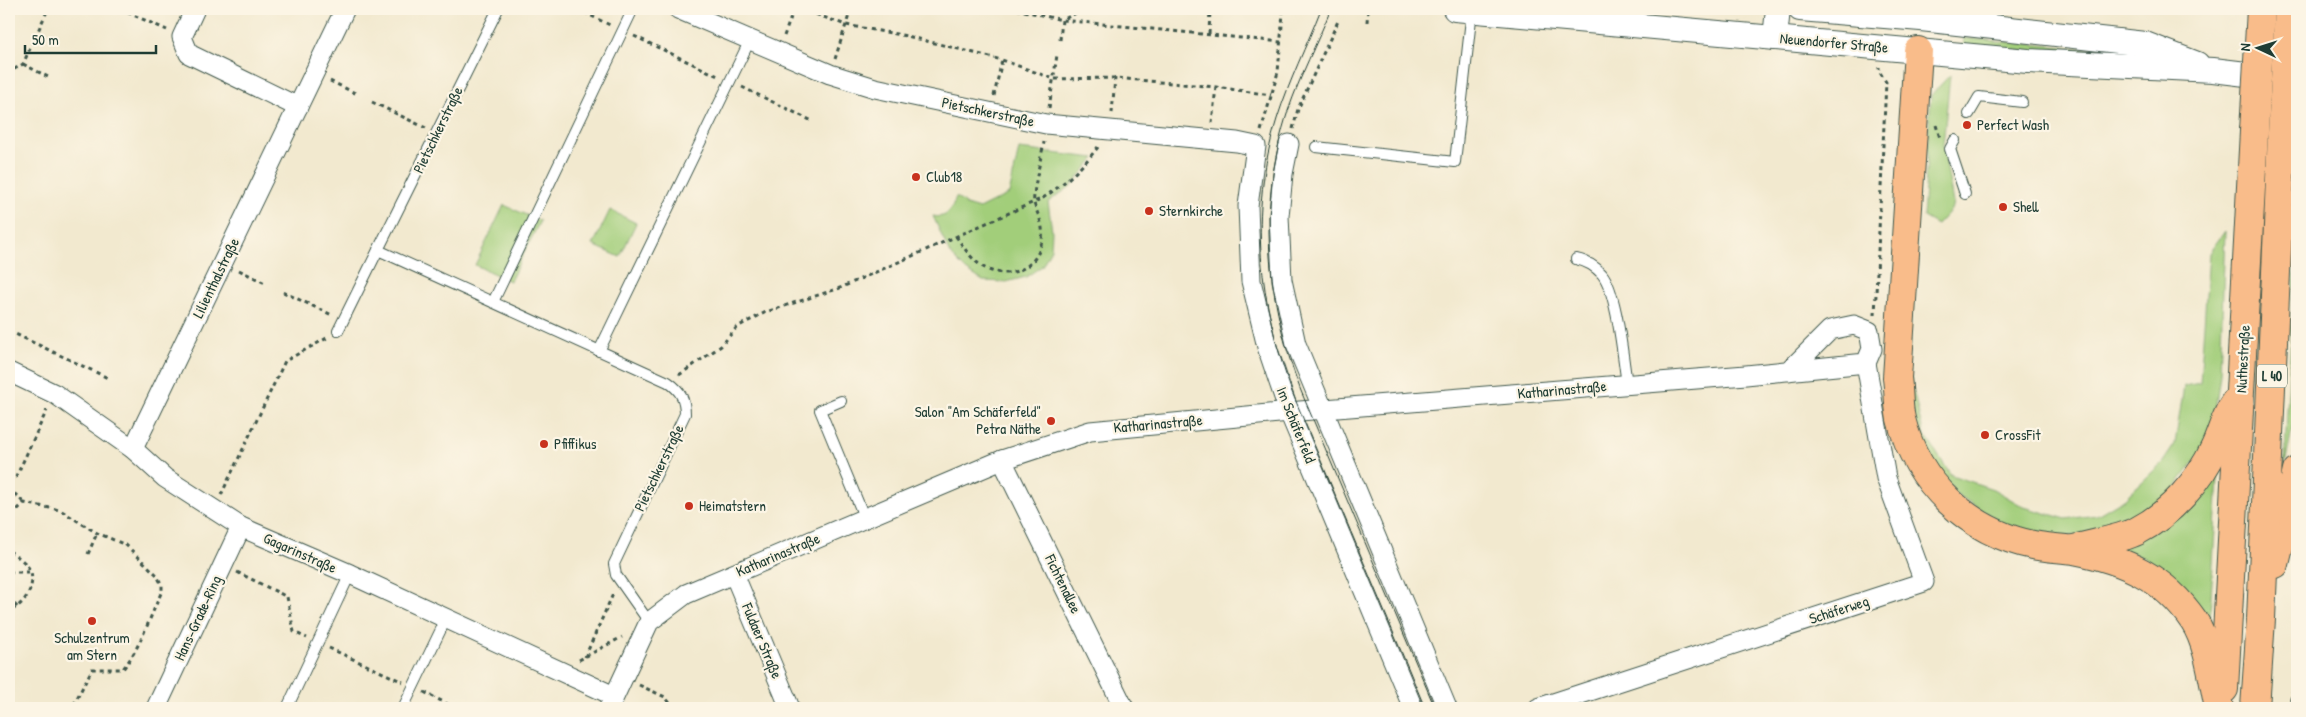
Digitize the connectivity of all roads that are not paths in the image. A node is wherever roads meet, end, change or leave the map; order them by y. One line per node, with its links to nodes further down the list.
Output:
1 (195, 9): 18 (street)
2 (345, 9): 18 (street, Lilienthalstraße)
3 (498, 9): 25 (lane, Pietschkerstraße)
4 (632, 9): 27 (lane)
5 (678, 9): 13 (street, Pietschkerstraße)
6 (1467, 9): 12 (street, Neuendorfer Straße); 23 (lane)
7 (1778, 9): 12 (street)
8 (1800, 9): 11 (street, Neuendorfer Straße)
9 (2261, 9): 34 (highway, Nuthestraße / L 40, bridge)
10 (2289, 9): 47 (highway, Nuthestraße / L 40, bridge)
11 (1921, 19): 14 (street); 15 (street, Neuendorfer Straße)
12 (1775, 38): 14 (street, Neuendorfer Straße)
13 (750, 40): 22 (street, Pietschkerstraße); 29 (lane)
14 (1918, 51): 15 (street, Neuendorfer Straße); 43 (highway)
15 (2213, 70): 16 (street, Neuendorfer Straße)
16 (2246, 74)
17 (2022, 102): 19 (lane)
18 (298, 107): 38 (street, Lilienthalstraße)
19 (1969, 114)
20 (1955, 140): 24 (lane)
21 (1289, 144): 36 (street, Im Schäferfeld)
22 (1256, 146): 37 (street, Im Schäferfeld)
23 (1316, 146)
24 (1965, 194)
25 (378, 250): 27 (lane, Pietschkerstraße); 28 (lane, Pietschkerstraße)
26 (1576, 259): 33 (lane)
27 (493, 302): 29 (lane, Pietschkerstraße)
28 (338, 331)
29 (599, 351): 48 (lane, Pietschkerstraße)
30 (1866, 363): 31 (street, Katharinastraße); 31 (street); 57 (street, Schäferweg)
31 (1789, 371): 33 (street, Katharinastraße)
32 (9, 372): 38 (street, Gagarinstraße)
33 (1628, 384): 36 (street, Katharinastraße)
34 (2241, 392): 43 (highway); 58 (highway, Nuthestraße / L 40)
35 (840, 402): 41 (lane)
36 (1322, 409): 37 (street, Katharinastraße); 56 (street, Im Schäferfeld)
37 (1289, 412): 39 (street, Katharinastraße); 55 (street, Im Schäferfeld)
38 (132, 449): 42 (street, Gagarinstraße)
39 (1002, 460): 41 (street, Katharinastraße); 54 (street, Fichtenallee)
40 (2297, 471): 47 (highway)
41 (865, 518): 45 (street, Katharinastraße)
42 (241, 527): 44 (street, Gagarinstraße); 50 (street, Hans-Grade-Ring)
43 (2072, 550): 58 (highway)
44 (350, 574): 46 (street, Gagarinstraße); 51 (lane)
45 (734, 574): 48 (street, Katharinastraße); 53 (street, Fuldaer Straße)
46 (446, 619): 49 (street, Gagarinstraße); 52 (lane)
47 (2261, 619): 59 (highway, Nuthestraße / L 40)
48 (649, 622): 49 (street, Katharinastraße)
49 (611, 702)
50 (156, 708)
51 (287, 708)
52 (404, 708)
53 (790, 708)
54 (1124, 708)
55 (1413, 708)
56 (1447, 708)
57 (1538, 708)
58 (2221, 708)
59 (2255, 708)

